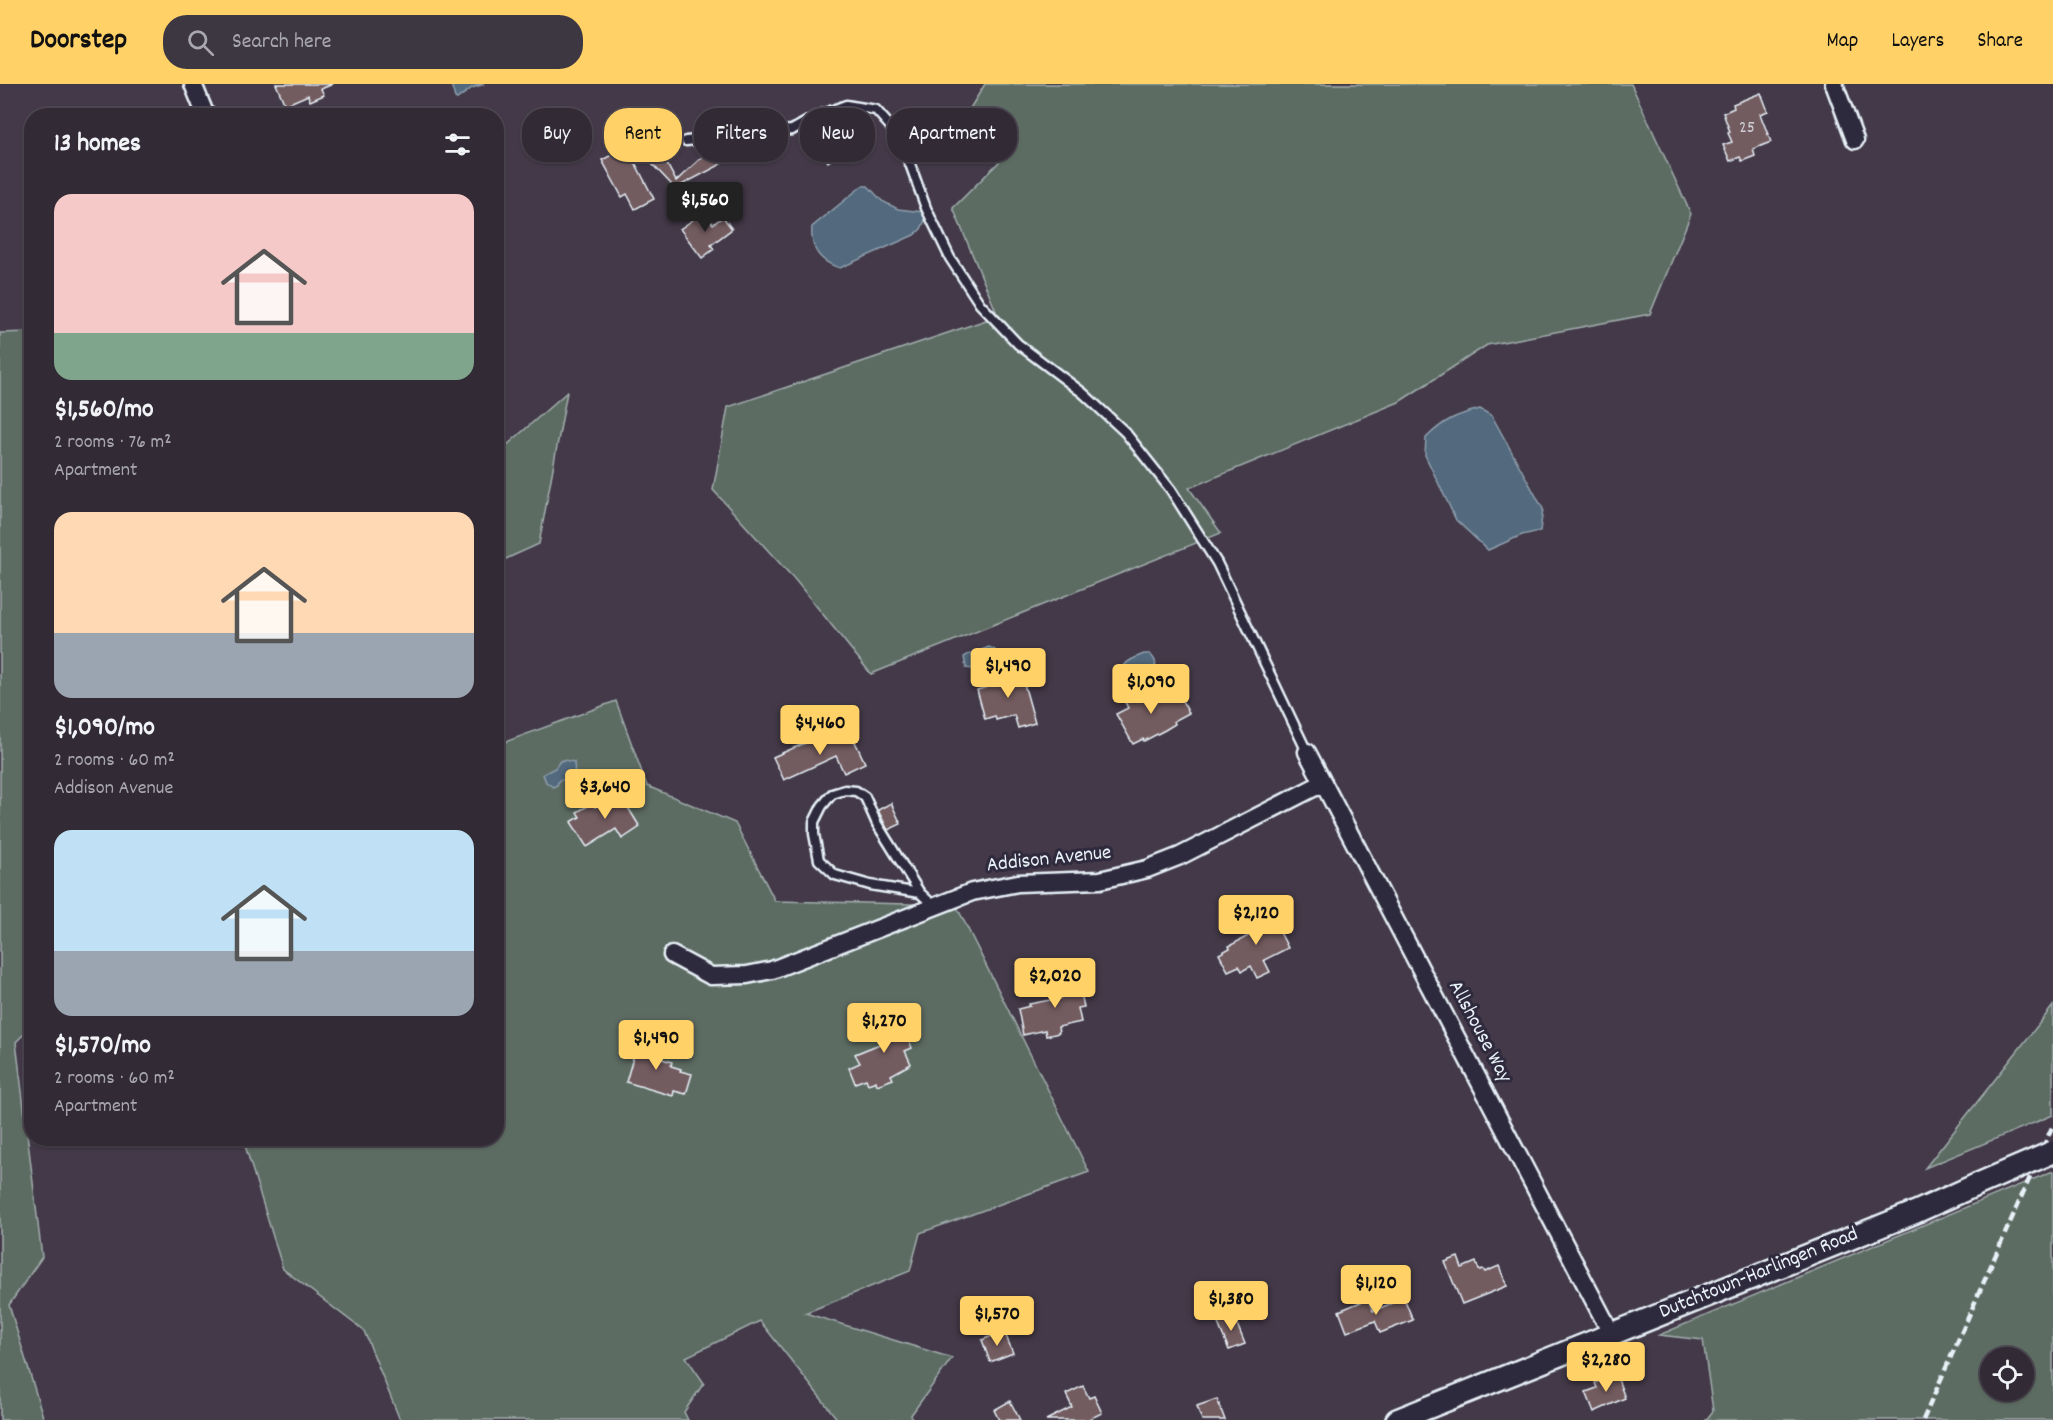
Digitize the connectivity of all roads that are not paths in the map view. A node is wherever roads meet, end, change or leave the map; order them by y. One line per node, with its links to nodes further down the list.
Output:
1 (193, 84): 3 (street)
2 (1834, 84): 4 (street)
3 (203, 108)
4 (1855, 140)
5 (686, 141): 6 (lane)
6 (1307, 752): 7 (street, Allshouse Way)
7 (1323, 783): 9 (street, Addison Avenue); 12 (street, Allshouse Way)
8 (920, 893): 8 (lane); 9 (lane)
9 (935, 907): 10 (street, Addison Avenue)
10 (672, 955)
11 (2053, 1152): 12 (street, Dutchtown-Harlingen Road, bridge)
12 (1611, 1333): 13 (street, Dutchtown-Harlingen Road)
13 (1397, 1420)

